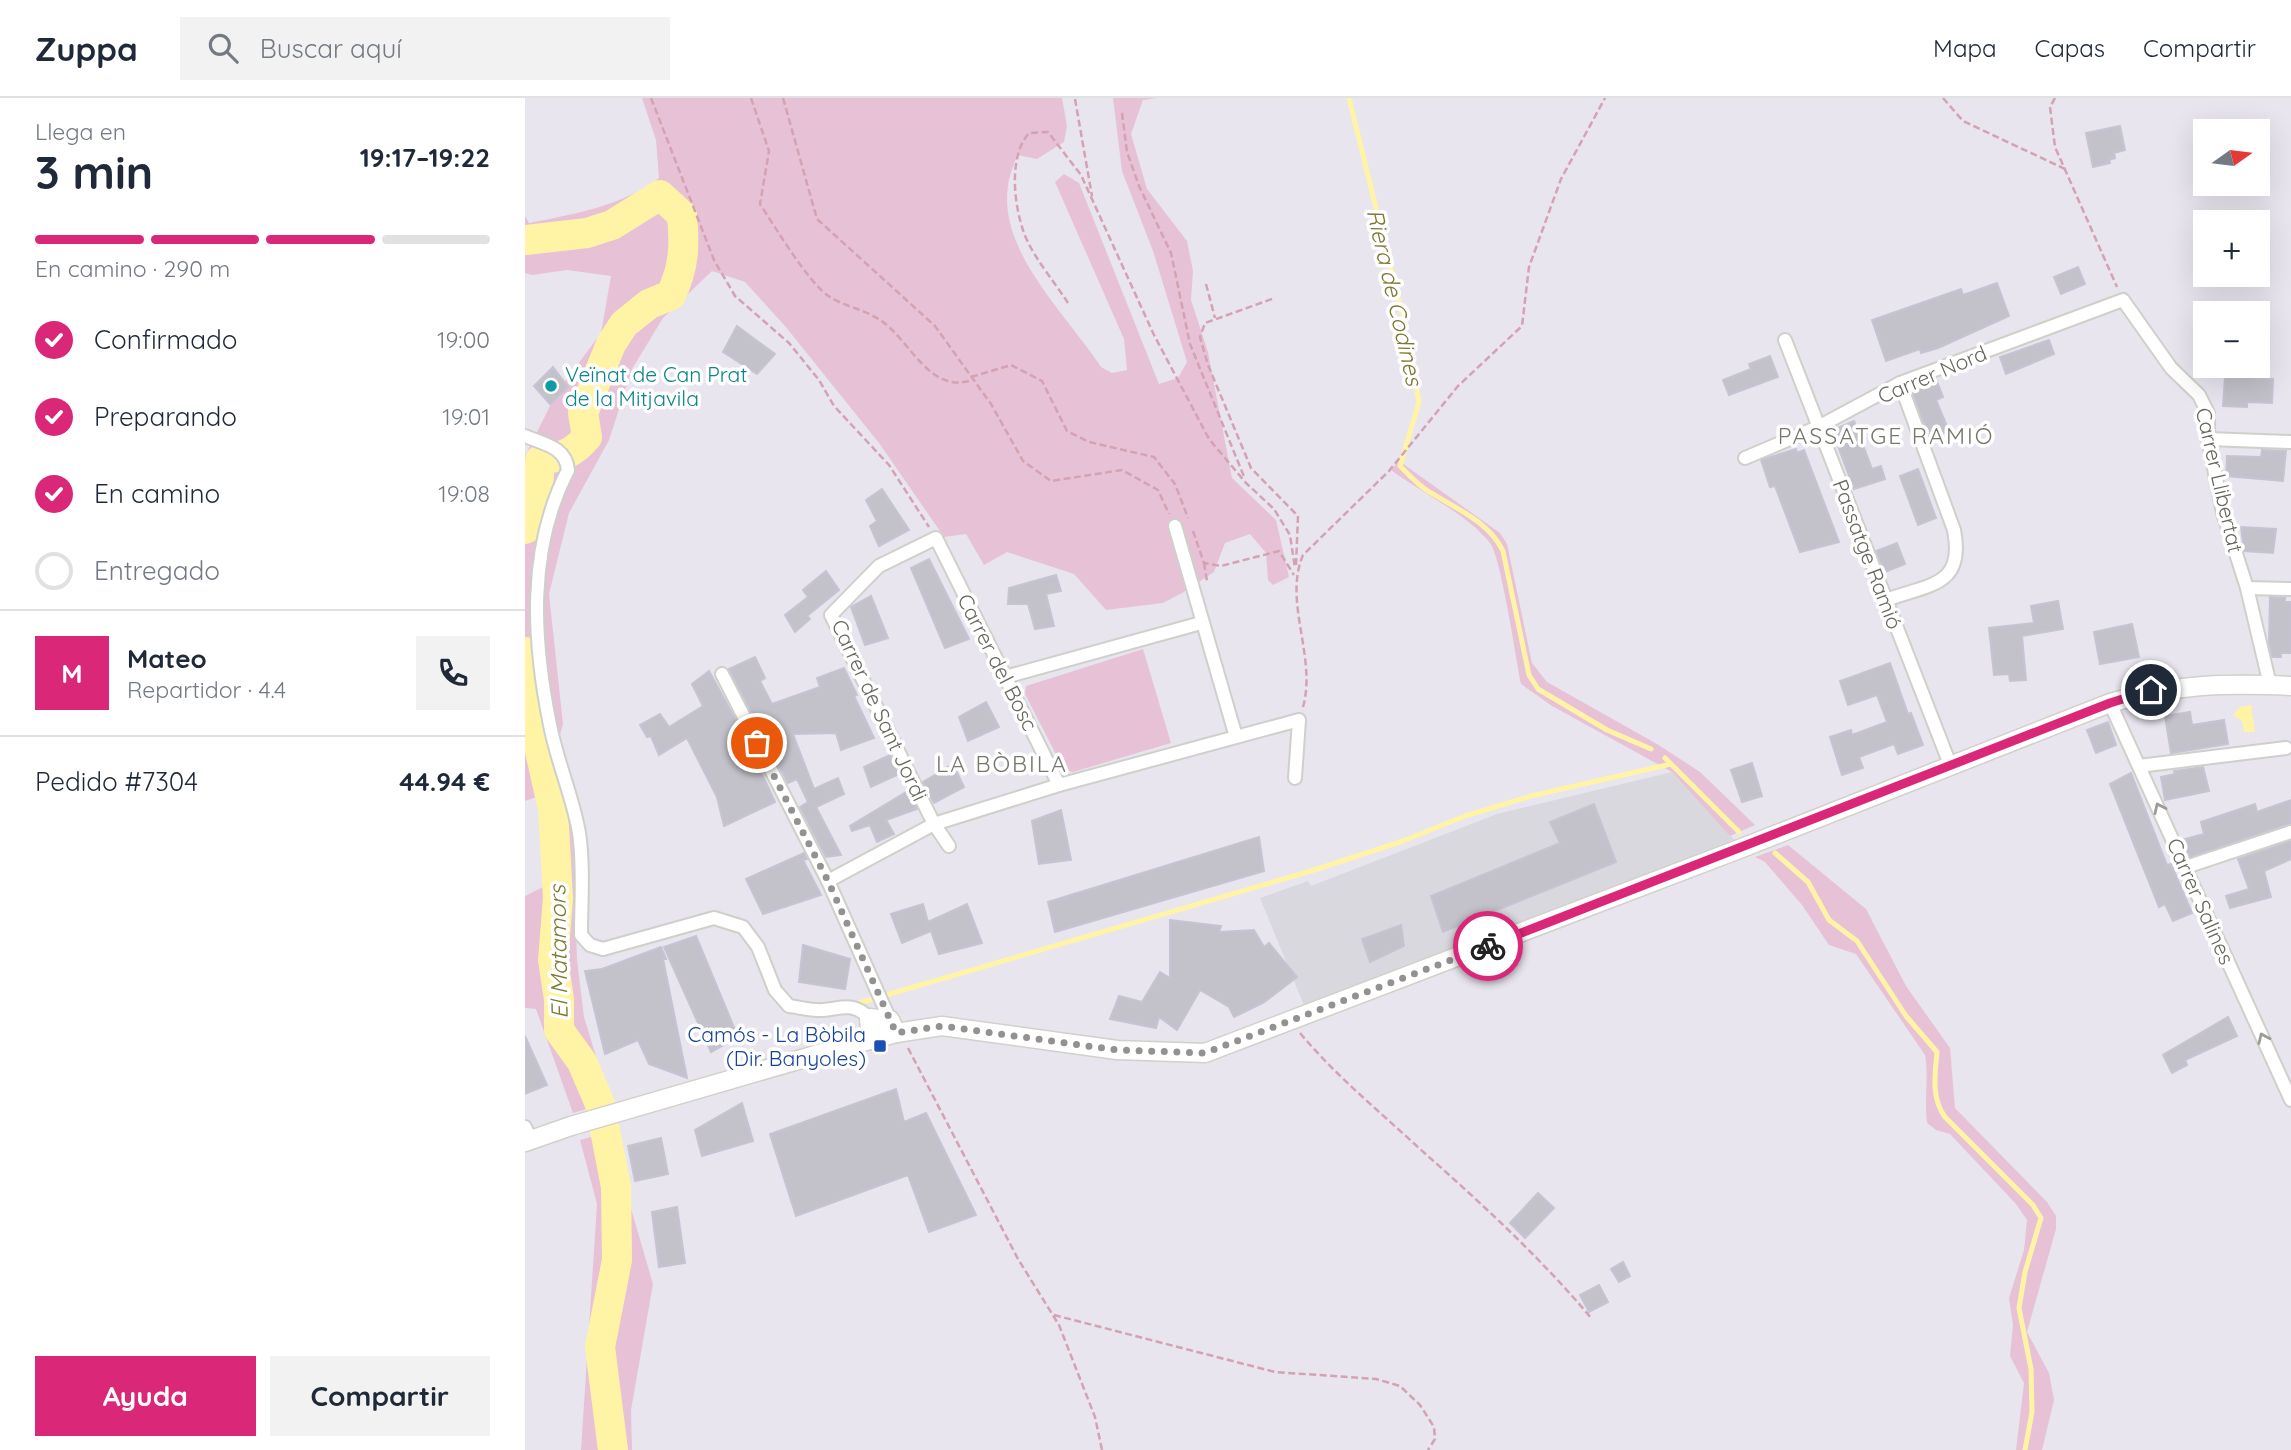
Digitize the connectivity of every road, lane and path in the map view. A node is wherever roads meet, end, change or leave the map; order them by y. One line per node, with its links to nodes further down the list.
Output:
1 (651, 98): 28 (path)
2 (751, 98): 17 (path)
3 (783, 98): 17 (path)
4 (1605, 98): 29 (path)
5 (1943, 98): 9 (path)
6 (2055, 98): 9 (path)
7 (1075, 99): 10 (path)
8 (1122, 113): 24 (path)
9 (2065, 169): 13 (path)
10 (1093, 201): 14 (path); 24 (path)
11 (1206, 284): 15 (path)
12 (1272, 299): 15 (path)
13 (2123, 300): 18 (street, Carrer Nord); 21 (street, Carrer Llibertat)
14 (1068, 303)
15 (1216, 319): 29 (path)
16 (1786, 340): 19 (street, Passatge Ramió)
17 (972, 378): 25 (path); 26 (path)
18 (1900, 383): 19 (street, Carrer Nord); 33 (street)
19 (1818, 428): 23 (street, Carrer Nord); 33 (street, Passatge Ramió)
20 (525, 436): 53 (street)
21 (2208, 439): 22 (street); 31 (street, Carrer Llibertat)
22 (2291, 442)
23 (1745, 458)
24 (1246, 483): 29 (path)
25 (1188, 518)
26 (1175, 526): 34 (street)
27 (1192, 530): 30 (path)
28 (936, 538): 36 (street, Carrer del Bosc); 47 (street, Carrer de Sant Jordi)
29 (1296, 572): 30 (path)
30 (1296, 578): 40 (path)
31 (2247, 588): 32 (street); 37 (street, Carrer Llibertat)
32 (2291, 589)
33 (1886, 600): 44 (street, Passatge Ramió)
34 (1201, 623): 36 (street); 41 (street)
35 (722, 674): 51 (street)
36 (1005, 677): 46 (street, Carrer del Bosc)
37 (2270, 685): 38 (street); 39 (street)
38 (2291, 686)
39 (2110, 703): 43 (street, Carrer Salines); 44 (street)
40 (1299, 720): 41 (street); 45 (street)
41 (1236, 737): 46 (street)
42 (2285, 748): 43 (street)
43 (2139, 766): 50 (street, Carrer Salines, one-way to 43)
44 (1951, 767): 52 (street)
45 (1295, 778)
46 (1059, 785): 47 (street)
47 (934, 824): 49 (street, Carrer de Sant Jordi); 51 (street)
48 (2291, 832): 50 (street)
49 (949, 846)
50 (2186, 867): 55 (street, Carrer Salines, one-way to 50)
51 (828, 881): 53 (street)
52 (1294, 1021): 53 (street); 58 (path)
53 (890, 1026): 54 (street); 54 (street); 57 (path)
54 (871, 1040): 56 (street)
55 (2291, 1100)
56 (527, 1136)
57 (1054, 1315): 59 (path); 60 (path)
58 (1592, 1319)
59 (1102, 1450)
60 (1428, 1450)

